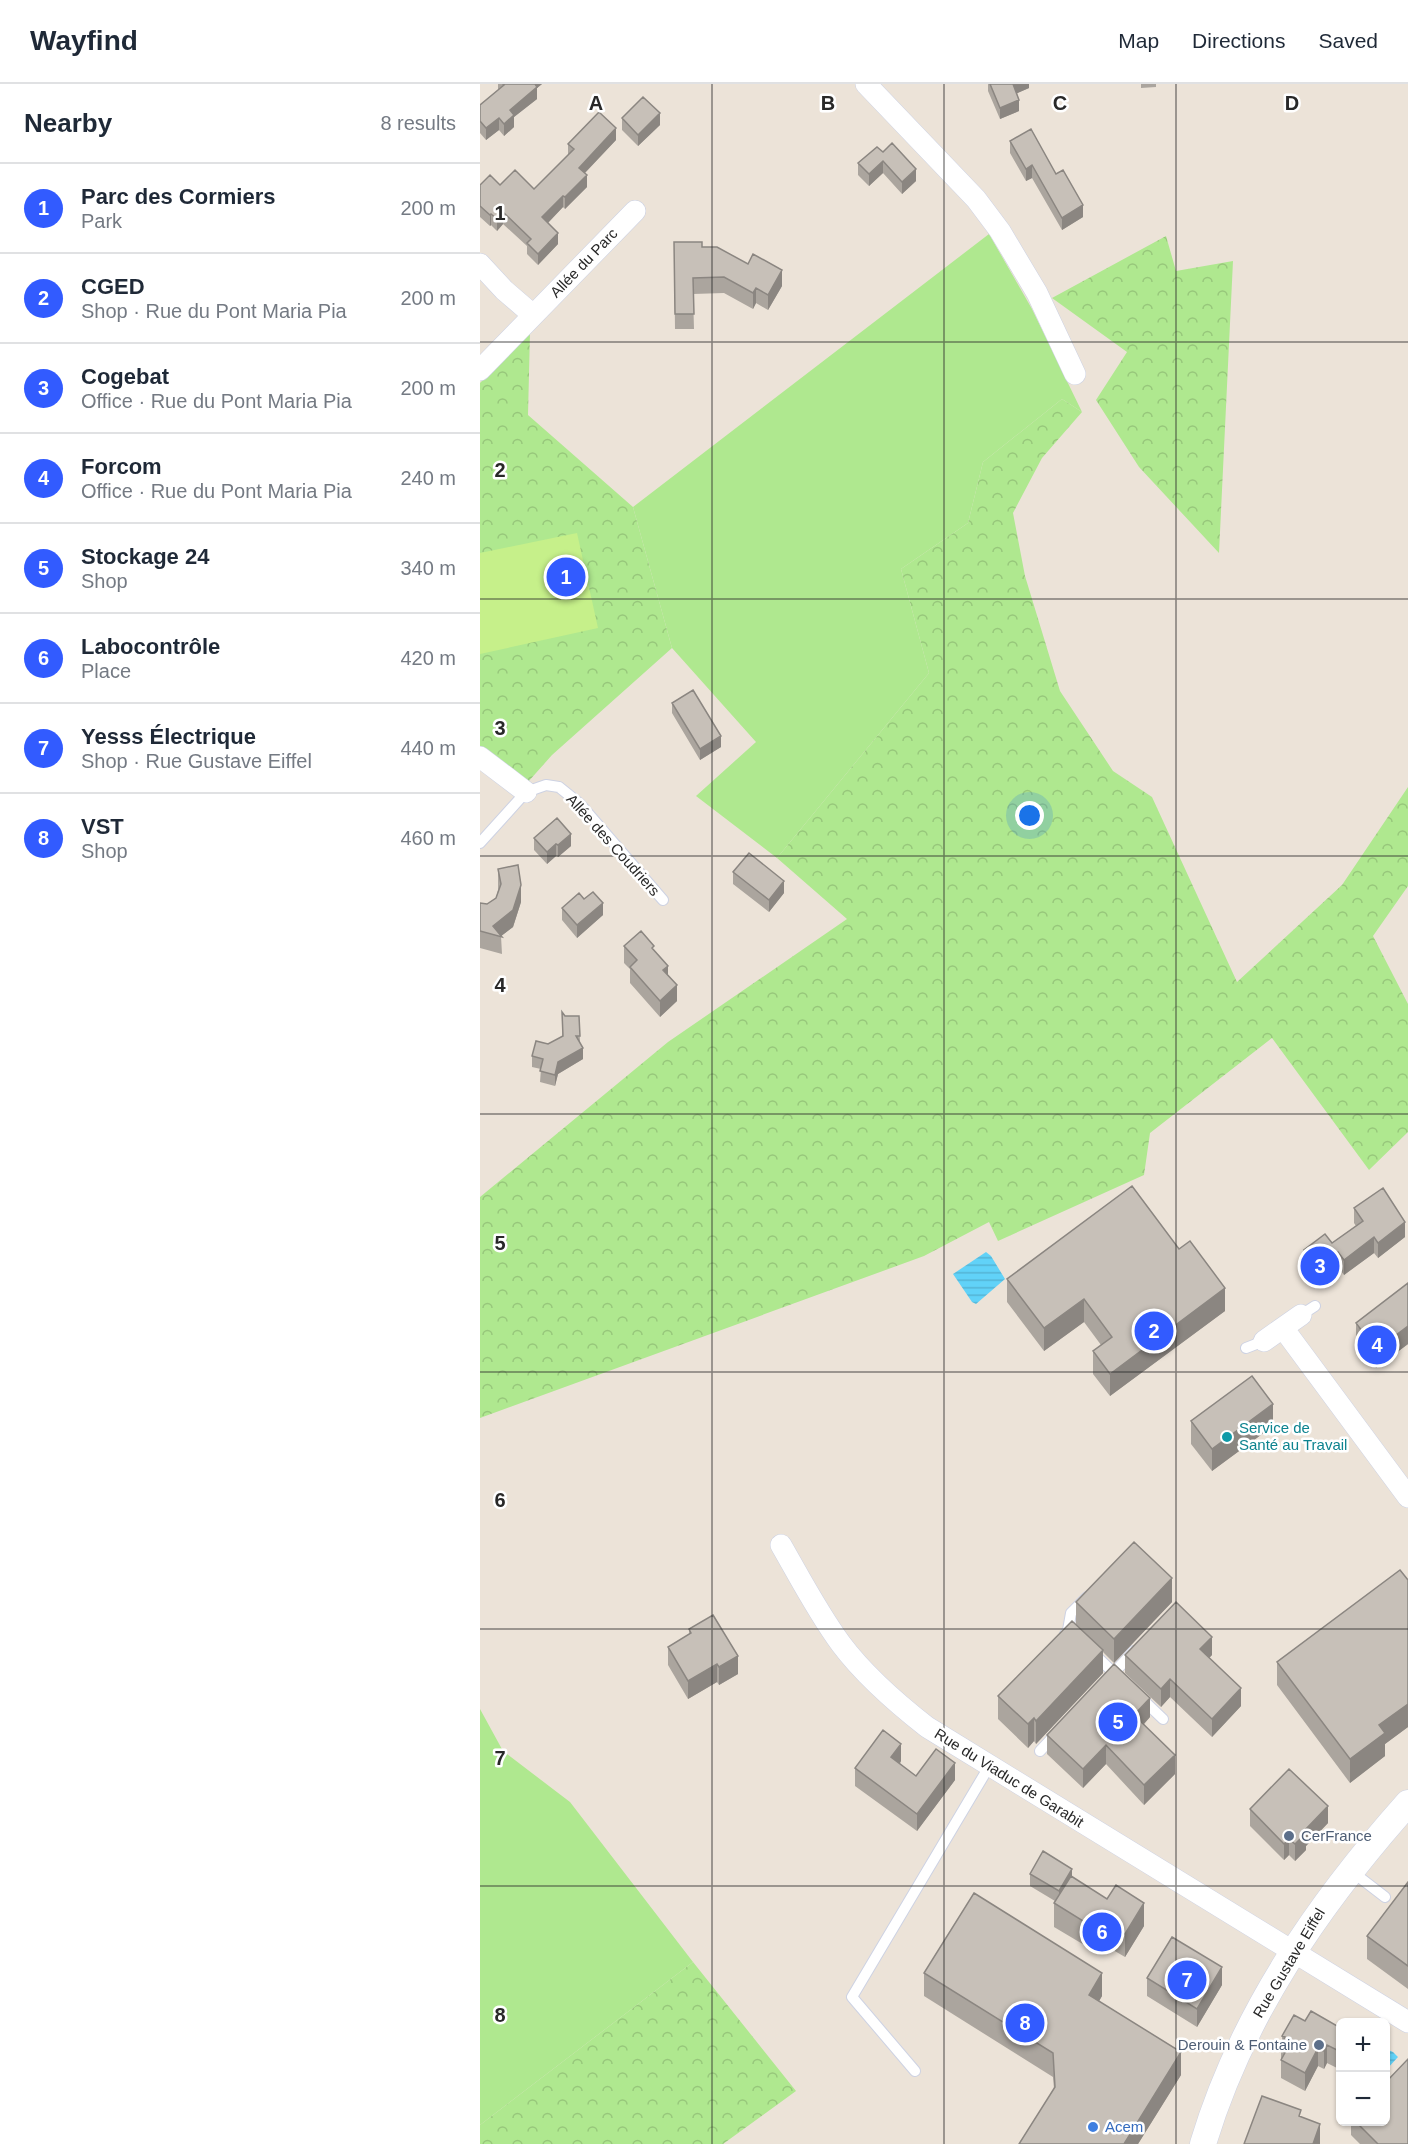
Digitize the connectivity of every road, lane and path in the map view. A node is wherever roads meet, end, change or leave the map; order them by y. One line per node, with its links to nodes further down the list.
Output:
1 (866, 84): 6 (street)
2 (635, 211): 4 (street, Allée du Parc)
3 (480, 264): 4 (street)
4 (533, 315): 5 (street, Allée du Parc)
5 (480, 370)
6 (1075, 374)
7 (480, 757): 8 (street)
8 (526, 792): 9 (lane); 10 (lane, Allée des Coudriers)
9 (480, 843)
10 (663, 900)
11 (1308, 1310): 12 (street)
12 (1283, 1328): 13 (street); 14 (street)
13 (1255, 1345)
14 (1408, 1497)
15 (781, 1545): 25 (street, Rue du Viaduc de Garabit)
16 (1094, 1590): 17 (lane)
17 (1076, 1637): 18 (lane); 20 (lane)
18 (1060, 1639)
19 (1144, 1641): 20 (lane)
20 (1114, 1673): 21 (lane); 22 (lane)
21 (1106, 1682)
22 (1163, 1719)
23 (1064, 1725): 24 (lane)
24 (1040, 1751)
25 (990, 1766): 29 (street, Rue du Viaduc de Garabit); 31 (lane)
26 (1408, 1803): 27 (street, Rue Gustave Eiffel)
27 (1350, 1870): 28 (lane); 29 (street, Rue Gustave Eiffel)
28 (1385, 1896)
29 (1293, 1951): 30 (street, Rue du Viaduc de Garabit); 32 (street, Rue Gustave Eiffel)
30 (1408, 2022)
31 (915, 2071)
32 (1203, 2144)

